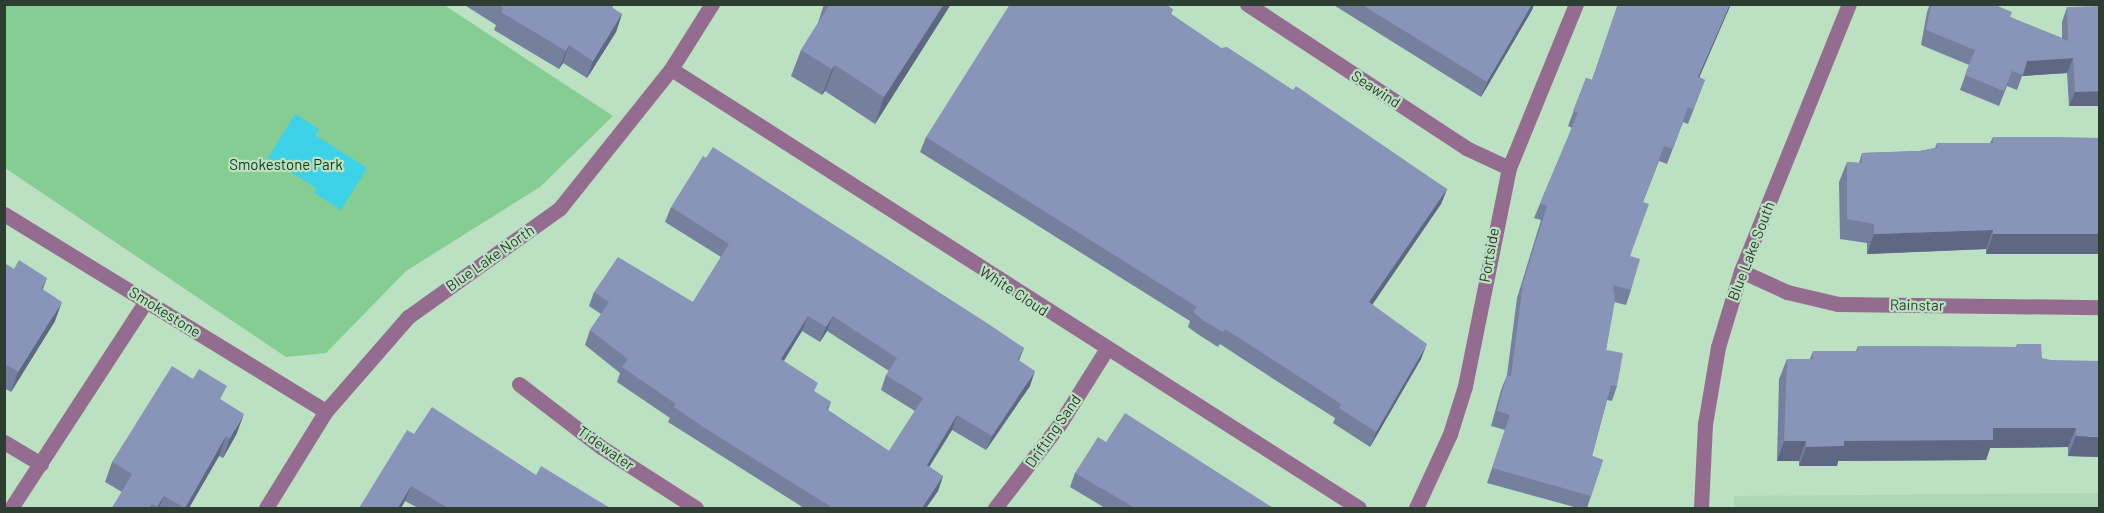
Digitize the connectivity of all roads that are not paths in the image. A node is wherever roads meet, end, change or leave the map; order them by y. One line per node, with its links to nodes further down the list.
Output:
1 (712, 4): 5 (street, Blue Lake North)
2 (1247, 4): 6 (street, Seawind)
3 (1576, 4): 6 (street, Portside)
4 (1849, 4): 8 (street, Blue Lake South)
5 (671, 69): 11 (street, White Cloud); 13 (street, Blue Lake North)
6 (1509, 168): 21 (street, Portside)
7 (4, 214): 9 (street, Smokestone)
8 (1741, 271): 10 (street, Rainstar); 22 (street, Blue Lake South)
9 (146, 301): 13 (street, Smokestone); 15 (street)
10 (2100, 307)
11 (1106, 350): 19 (street, Drifting Sand); 20 (street, White Cloud)
12 (519, 384): 18 (street, Tidewater)
13 (326, 411): 17 (street, Blue Lake North)
14 (4, 442): 15 (street)
15 (41, 464): 16 (street)
16 (12, 508)
17 (266, 508)
18 (696, 508)
19 (995, 508)
20 (1359, 508)
21 (1416, 508)
22 (1701, 508)

